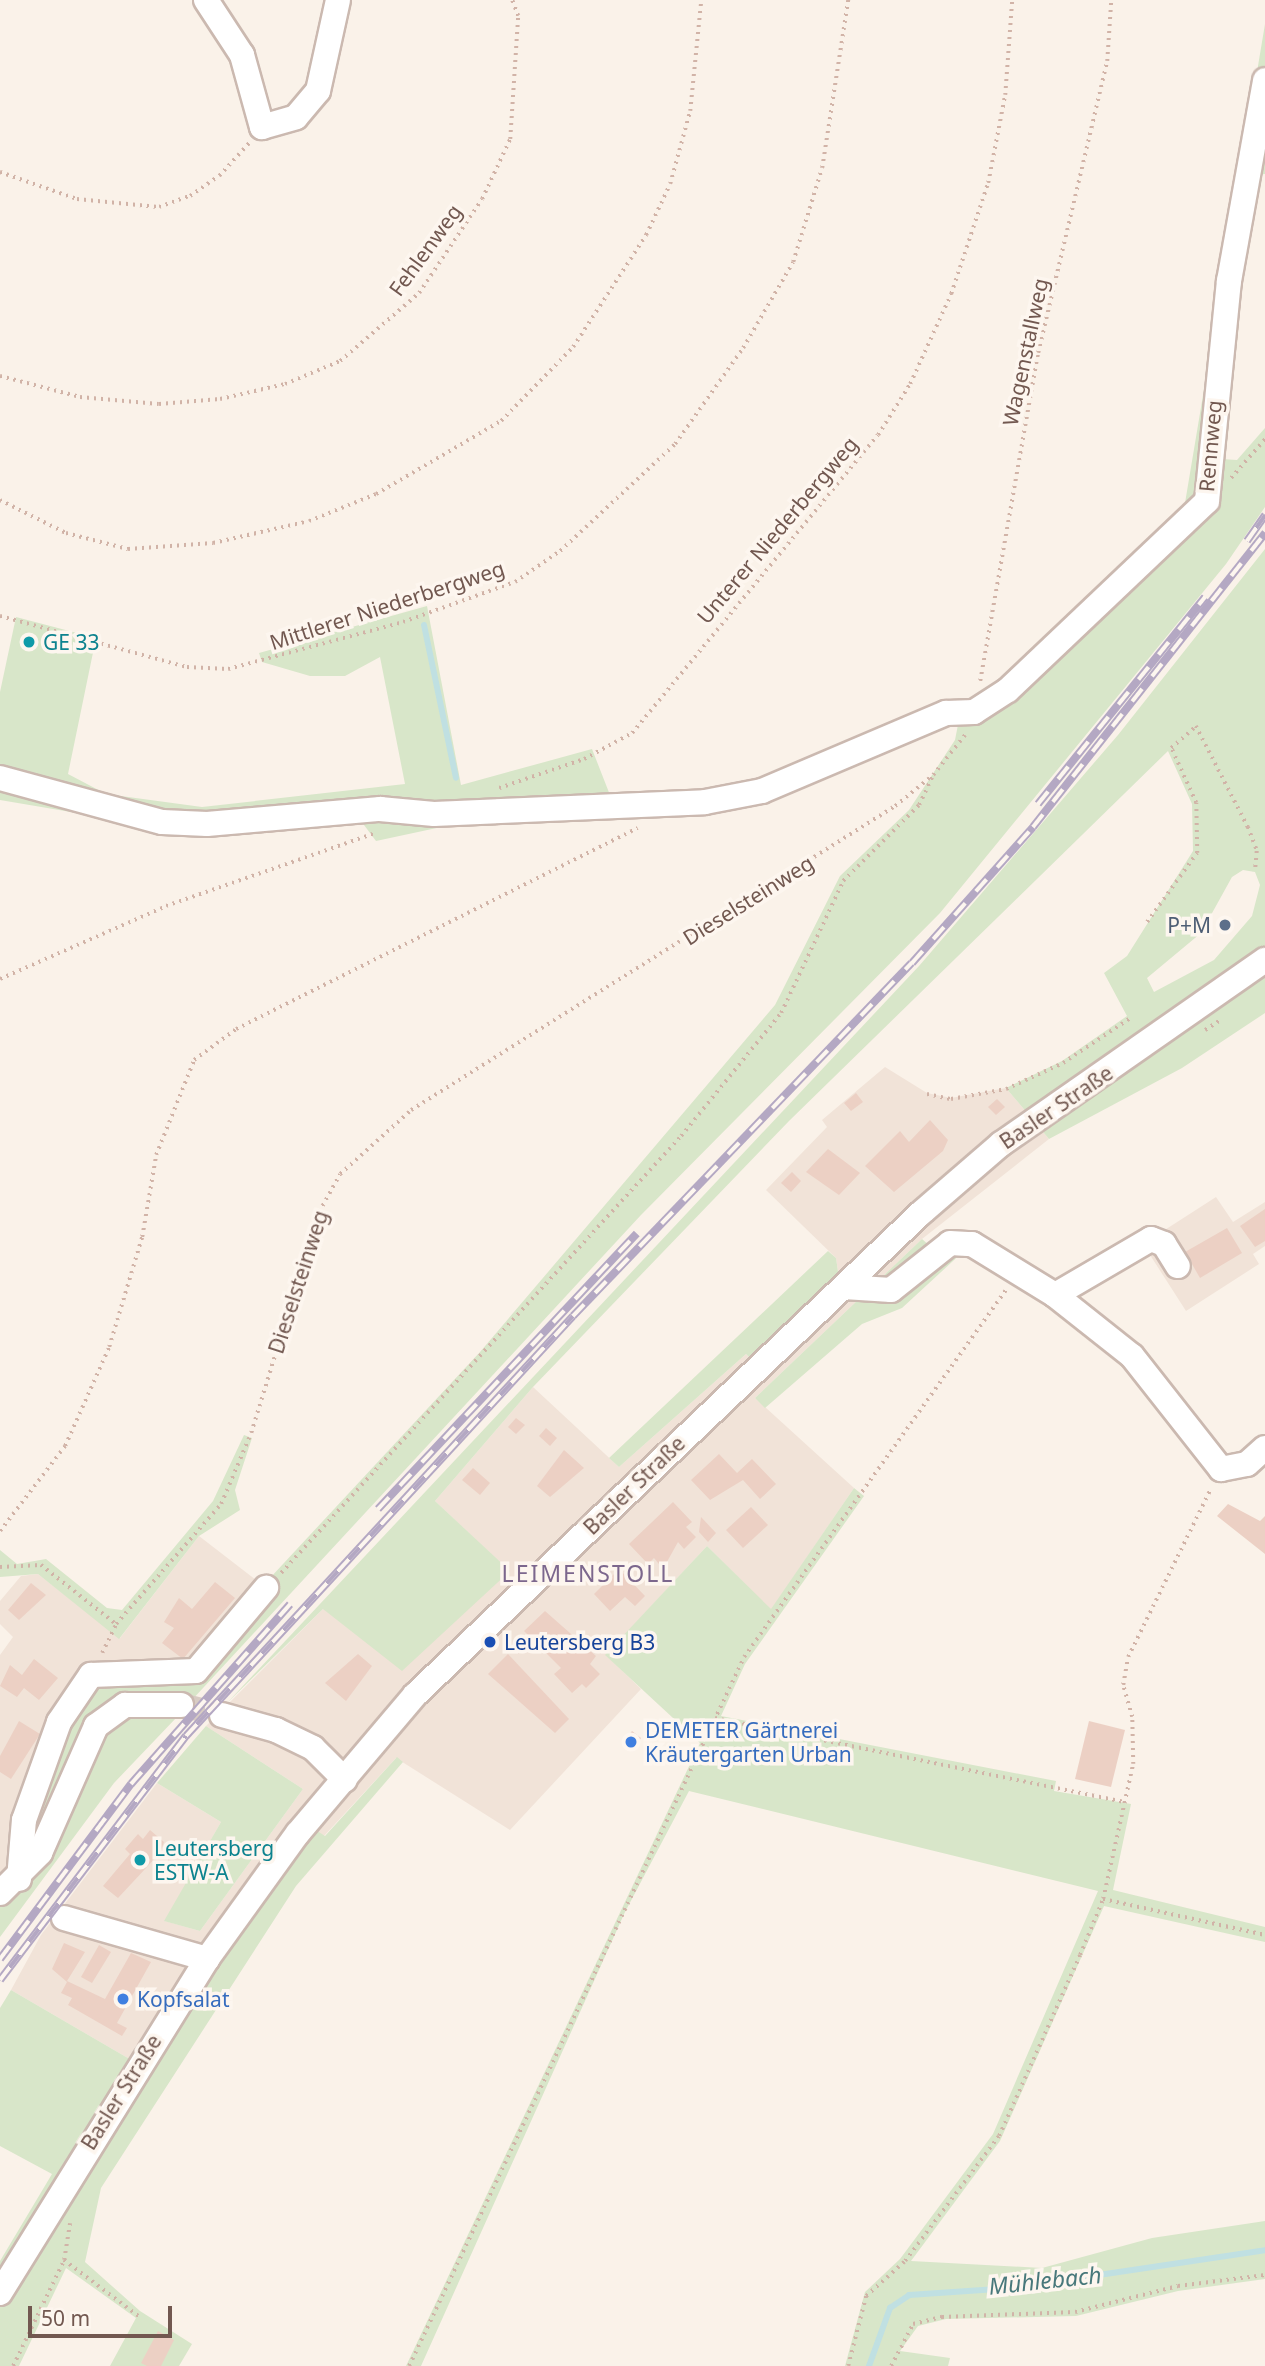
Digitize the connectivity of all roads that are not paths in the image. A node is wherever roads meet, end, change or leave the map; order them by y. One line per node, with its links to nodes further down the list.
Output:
1 (206, 0): 2 (street)
2 (338, 0)
3 (1265, 80): 4 (street, Rennweg)
4 (0, 778)
5 (1265, 960): 7 (street, Basler Straße)
6 (1178, 1266): 8 (street)
7 (844, 1287): 8 (street); 13 (street, Basler Straße)
8 (1055, 1295): 9 (street)
9 (1265, 1448)
10 (266, 1588): 14 (street)
11 (181, 1705): 14 (street)
12 (222, 1715): 13 (street)
13 (345, 1780): 16 (street, Basler Straße)
14 (9, 1886)
15 (64, 1918): 16 (street)
16 (207, 1959): 17 (street, Basler Straße)
17 (0, 2293)

